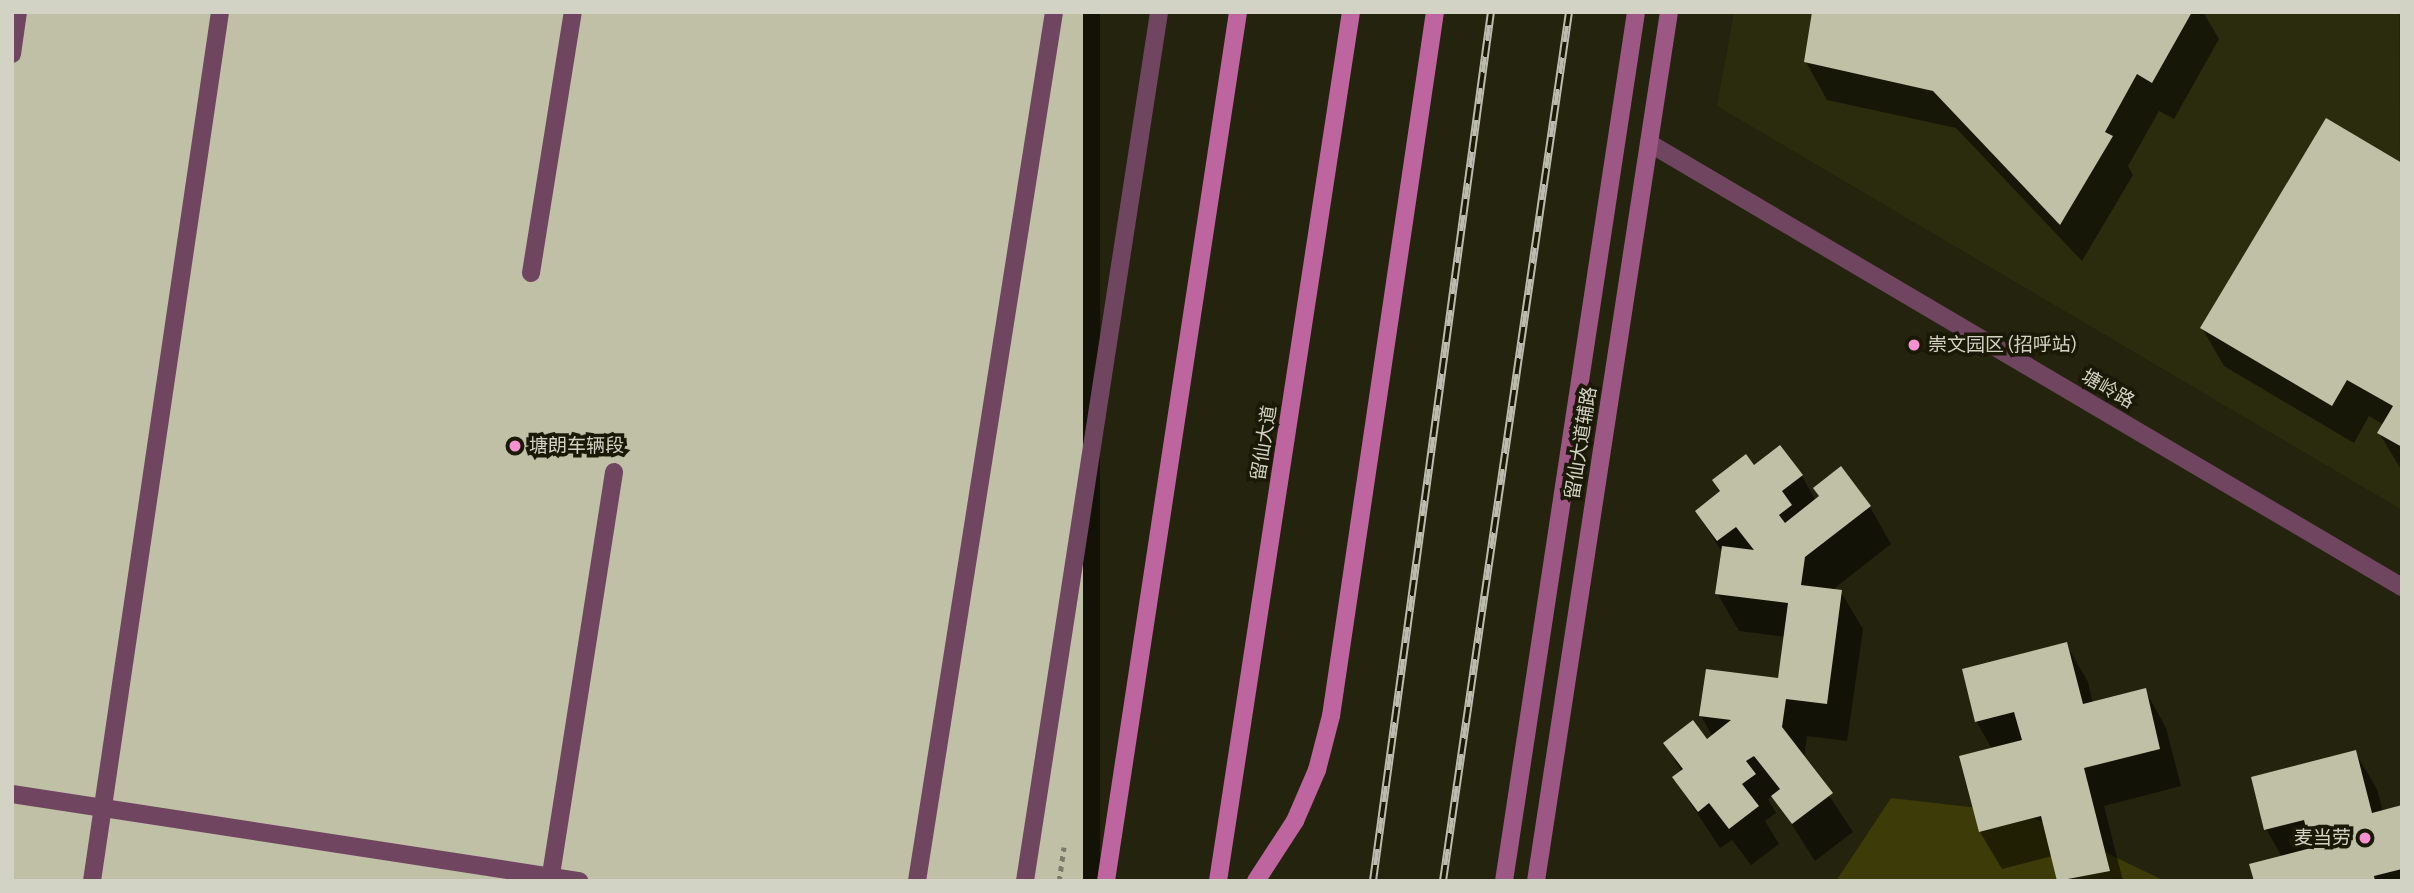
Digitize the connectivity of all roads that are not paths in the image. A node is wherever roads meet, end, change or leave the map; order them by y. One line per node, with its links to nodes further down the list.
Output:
1 (18, 12): 11 (street)
2 (220, 12): 17 (street)
3 (573, 12): 13 (street)
4 (1054, 12): 21 (street)
5 (1159, 12): 22 (street)
6 (1238, 12): 23 (main road)
7 (1351, 12): 24 (main road, 留仙大道)
8 (1435, 12): 25 (main road)
9 (1636, 12): 26 (main road, 留仙大道辅路)
10 (1669, 12): 12 (main road, 留仙大道辅路)
11 (12, 54)
12 (1649, 143): 15 (street, 塘岭路); 27 (main road, 留仙大道辅路)
13 (531, 274)
14 (614, 472): 18 (street)
15 (2402, 587)
16 (12, 794): 17 (street)
17 (103, 808): 18 (street); 19 (street)
18 (551, 879): 20 (street)
19 (92, 881)
20 (579, 881)
21 (917, 881)
22 (1025, 881)
23 (1106, 881)
24 (1218, 881)
25 (1255, 881)
26 (1504, 881)
27 (1536, 881)

